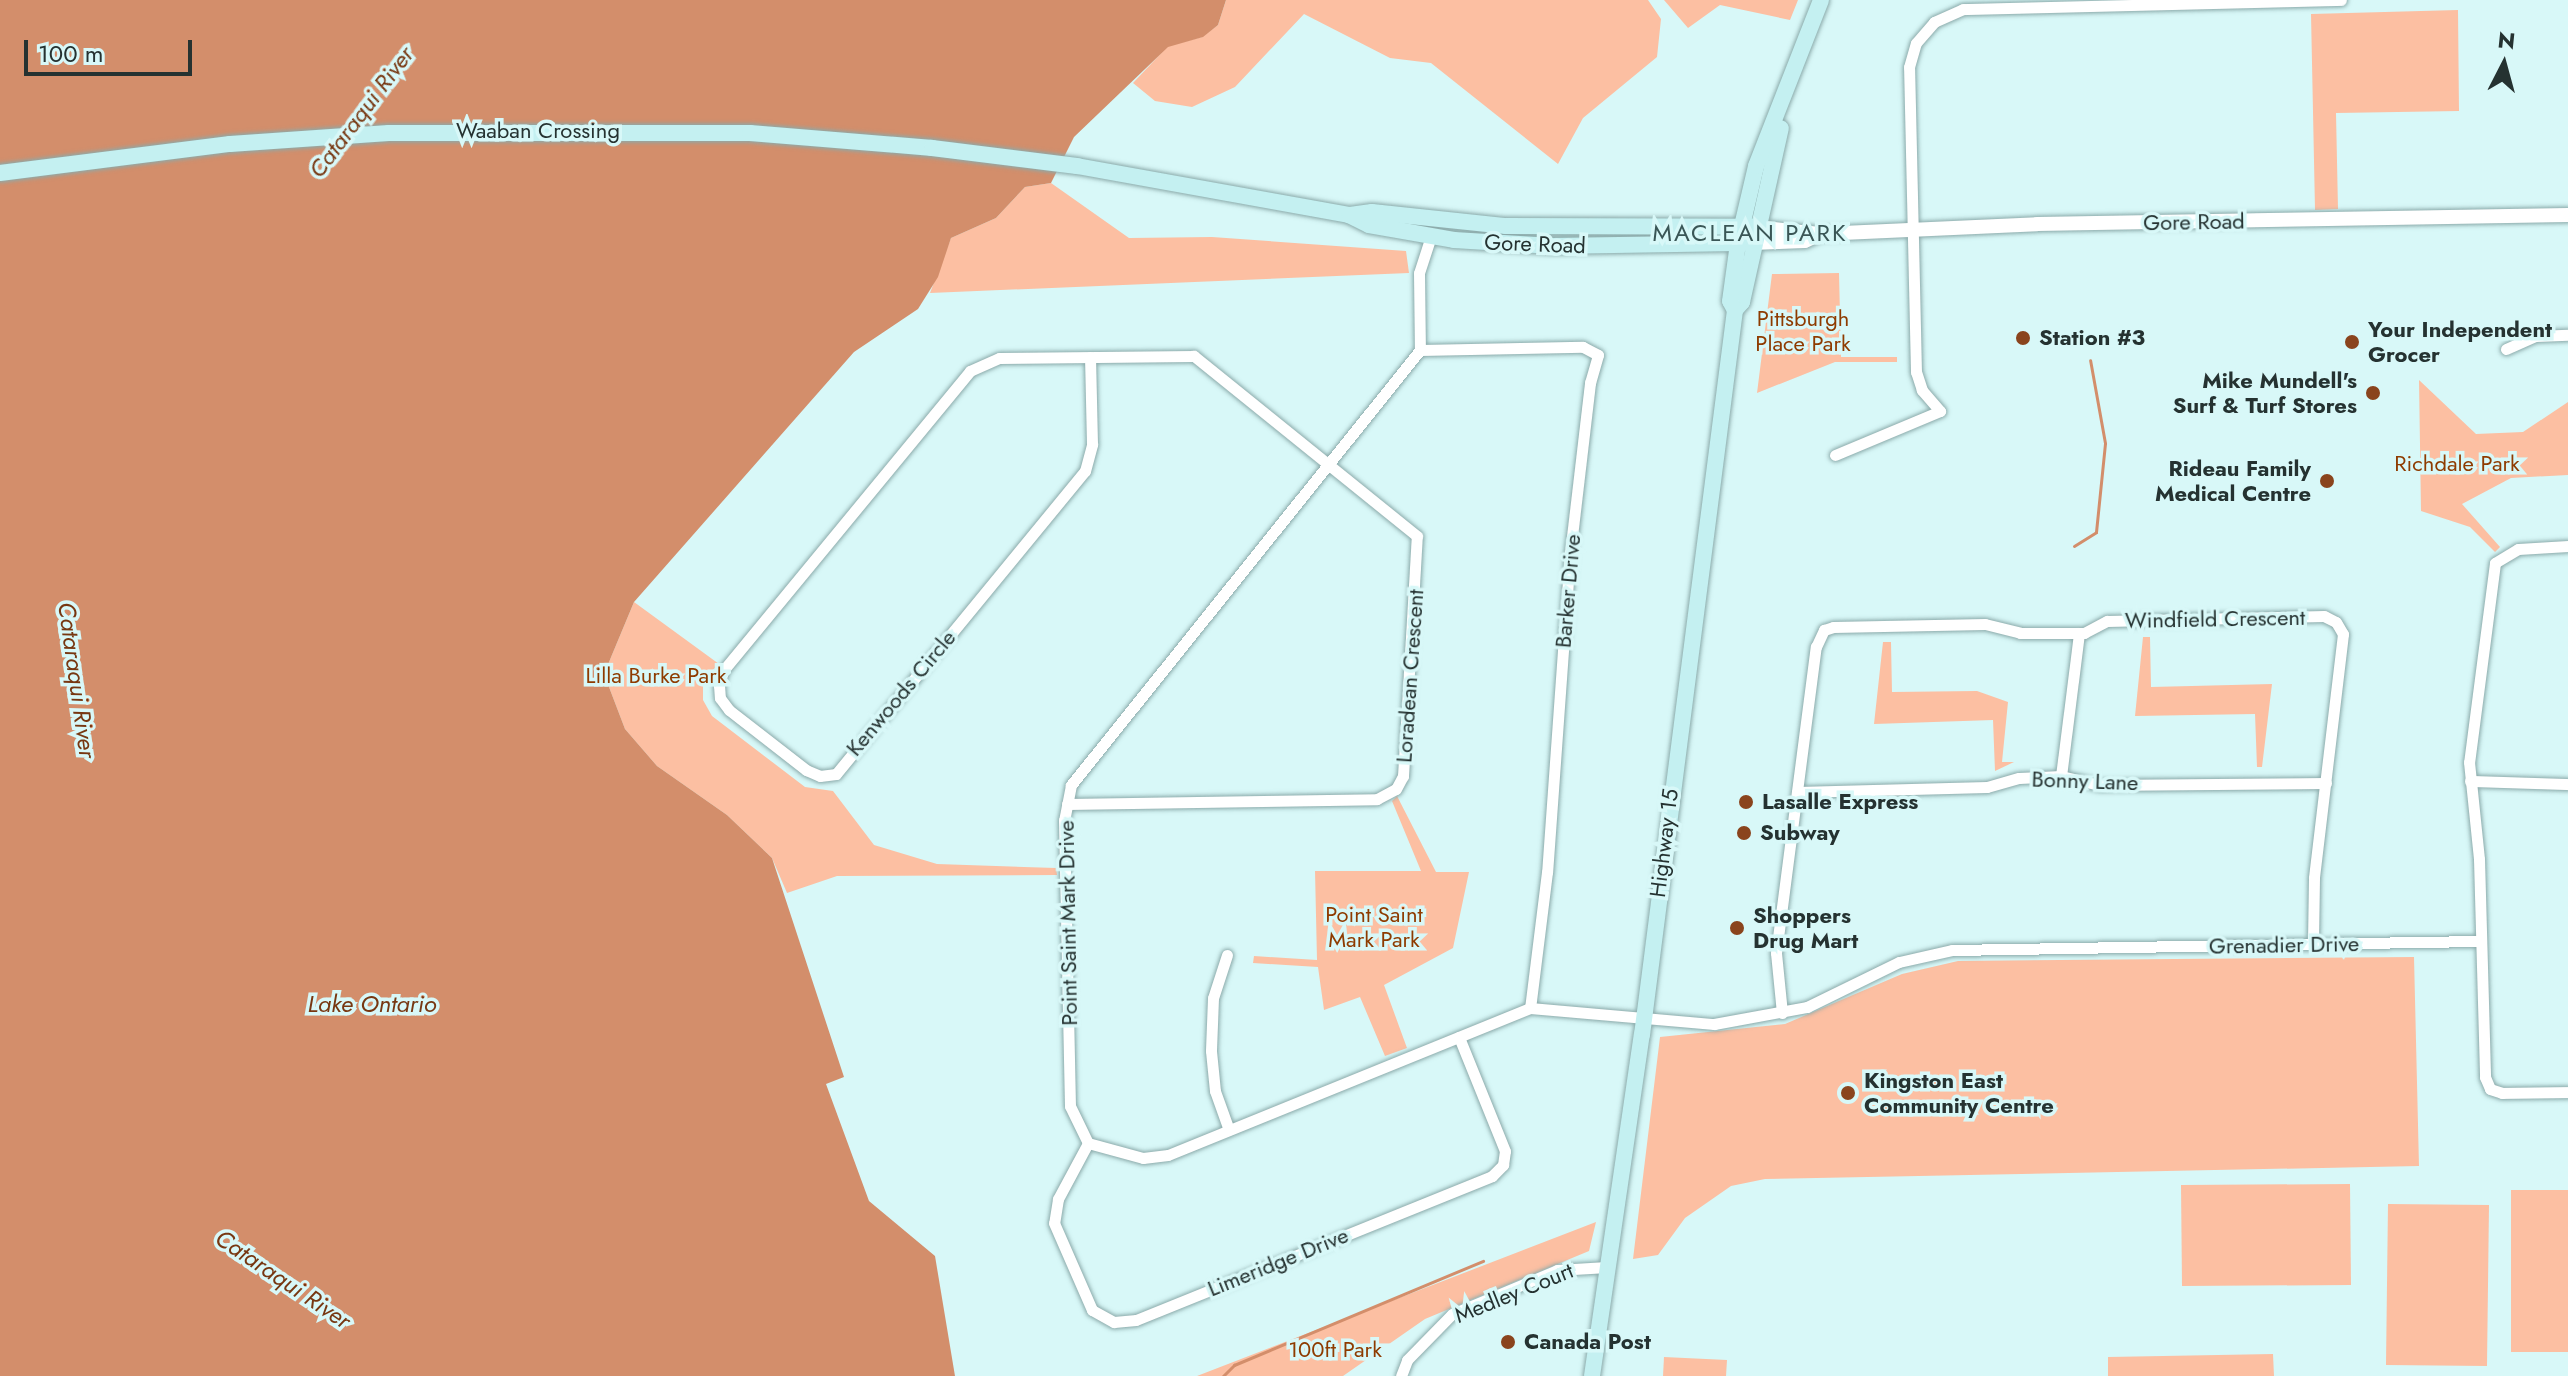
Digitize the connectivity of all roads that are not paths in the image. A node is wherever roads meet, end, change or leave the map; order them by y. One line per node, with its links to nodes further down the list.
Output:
1 (1821, 0): 8 (main road, Highway 15)
2 (2341, 0): 7 (street)
3 (1077, 166): 4 (main road, Waaban Crossing); 5 (main road, Gore Road)
4 (0, 173)
5 (1349, 215): 8 (main road, Gore Road); 9 (main road, Gore Road)
6 (2568, 215): 7 (street, Gore Road)
7 (1911, 228): 8 (street, Gore Road); 14 (street)
8 (1747, 235): 9 (main road, Gore Road); 29 (main road, Highway 15)
9 (1431, 236): 12 (street)
10 (2568, 335): 11 (street)
11 (2506, 349)
12 (1420, 350): 15 (street, Point Saint Mark Drive); 27 (street, Barker Drive)
13 (1090, 357): 13 (street, Kenwoods Circle); 15 (street, Kenwoods Circle)
14 (1835, 455)
15 (1330, 463): 23 (street, Point Saint Mark Drive); 23 (street, Loradean Crescent)
16 (2568, 546): 19 (street)
17 (2079, 633): 18 (street); 20 (street, Windfield Crescent); 22 (street, Windfield Crescent)
18 (2061, 776): 20 (street, Bonny Lane); 22 (street, Bonny Lane)
19 (2470, 781): 21 (street); 24 (street)
20 (2326, 783): 25 (street, Windfield Crescent)
21 (2568, 784)
22 (1797, 792): 28 (street, Windfield Crescent)
23 (1067, 804): 33 (street, Point Saint Mark Drive)
24 (2480, 941): 25 (street, Grenadier Drive); 31 (street)
25 (2313, 945): 28 (street, Grenadier Drive)
26 (1227, 955): 32 (street)
27 (1530, 1008): 29 (street); 30 (street)
28 (1782, 1013): 29 (street, Grenadier Drive)
29 (1643, 1021): 34 (main road, Highway 15)
30 (1459, 1037): 32 (street); 33 (street, Limeridge Drive)
31 (2568, 1092)
32 (1229, 1130): 33 (street)
33 (1088, 1143)
34 (1607, 1267): 35 (street, Medley Court); 36 (main road, Highway 15)
35 (1401, 1376)
36 (1592, 1376)

